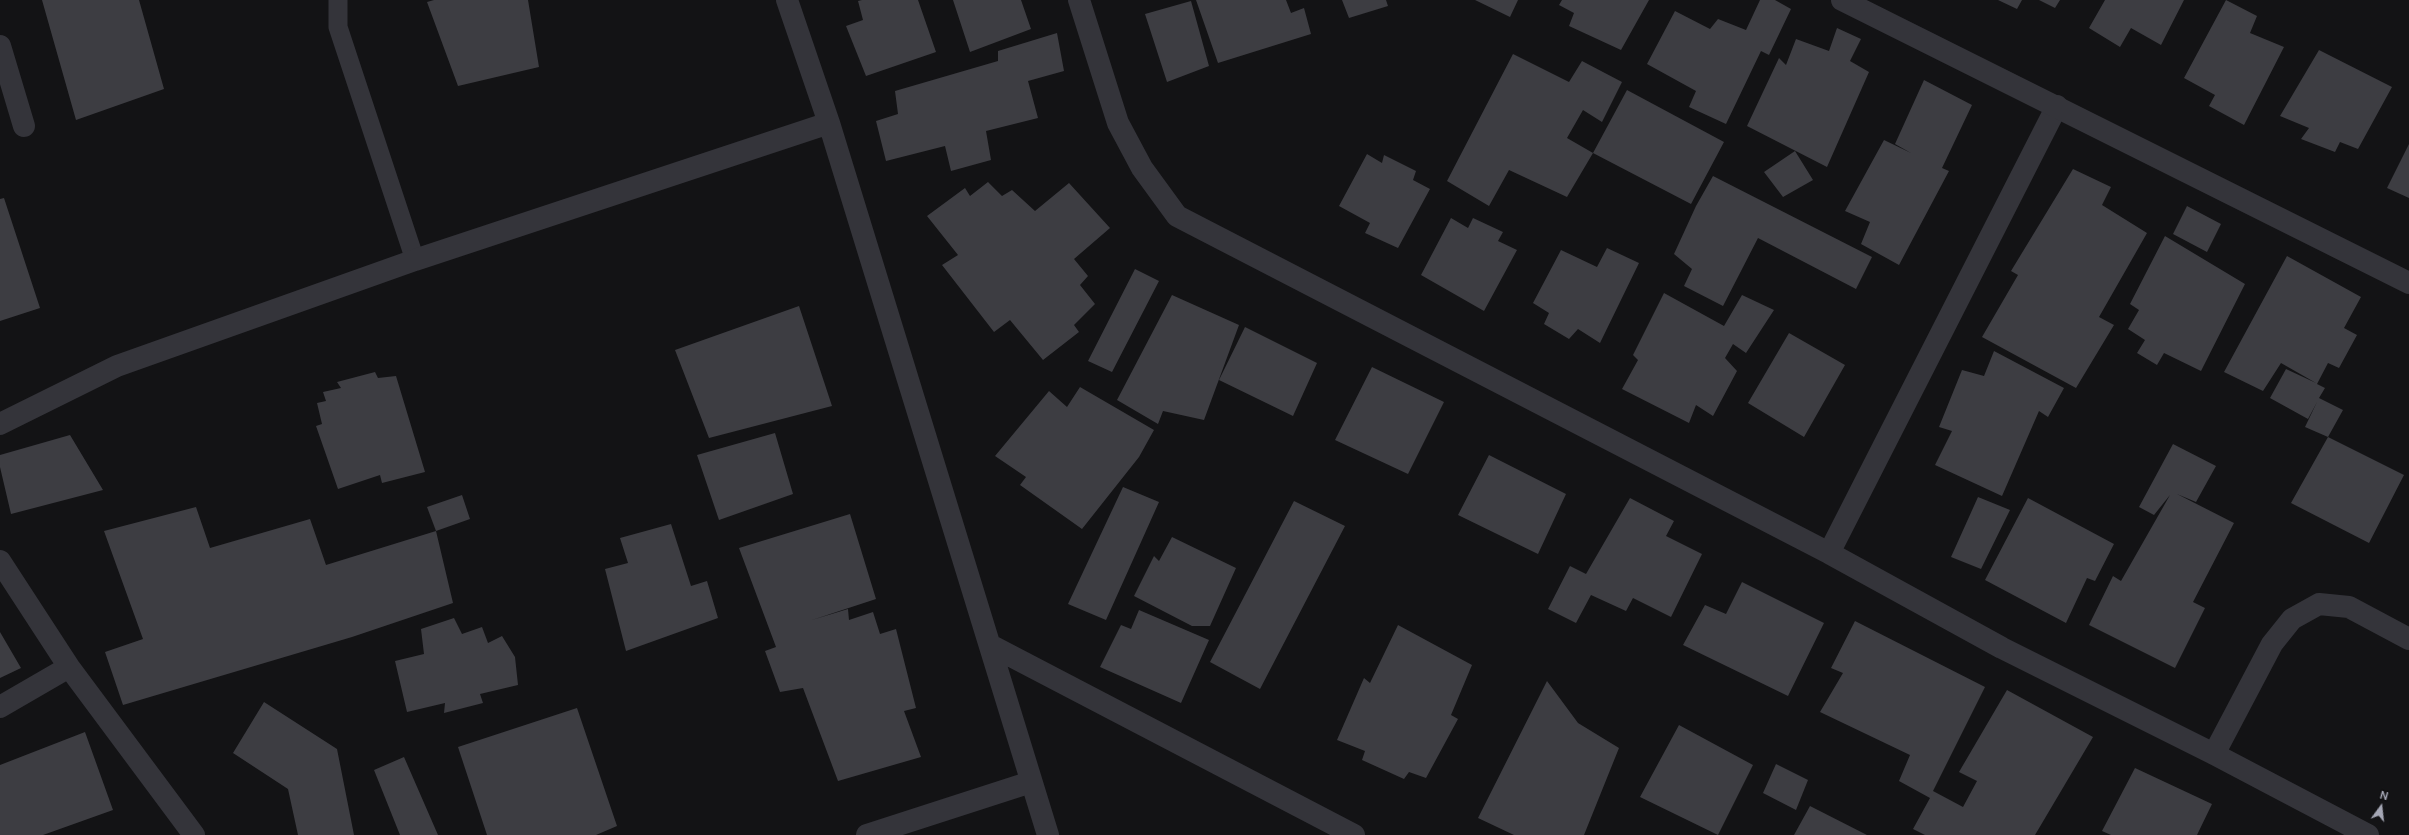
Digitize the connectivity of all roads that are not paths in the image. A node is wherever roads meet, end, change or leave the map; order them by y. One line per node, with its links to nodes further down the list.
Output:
1 (338, 0): 9 (lane)
2 (787, 0): 7 (street)
3 (1079, 0): 12 (street)
4 (1842, 0): 6 (street)
5 (0, 46): 8 (street)
6 (2057, 106): 10 (street); 12 (street)
7 (829, 123): 9 (street); 15 (street)
8 (24, 126)
9 (415, 260): 11 (street)
10 (2409, 283)
11 (0, 424)
12 (1829, 553): 18 (street)
13 (0, 561): 16 (street)
14 (2409, 639): 18 (street)
15 (990, 645): 19 (street); 23 (street)
16 (69, 667): 17 (street); 20 (street)
17 (0, 707)
18 (2214, 754): 24 (street)
19 (1031, 782): 21 (street); 22 (street)
20 (194, 835)
21 (867, 835)
22 (1048, 835)
23 (1354, 835)
24 (2368, 835)

